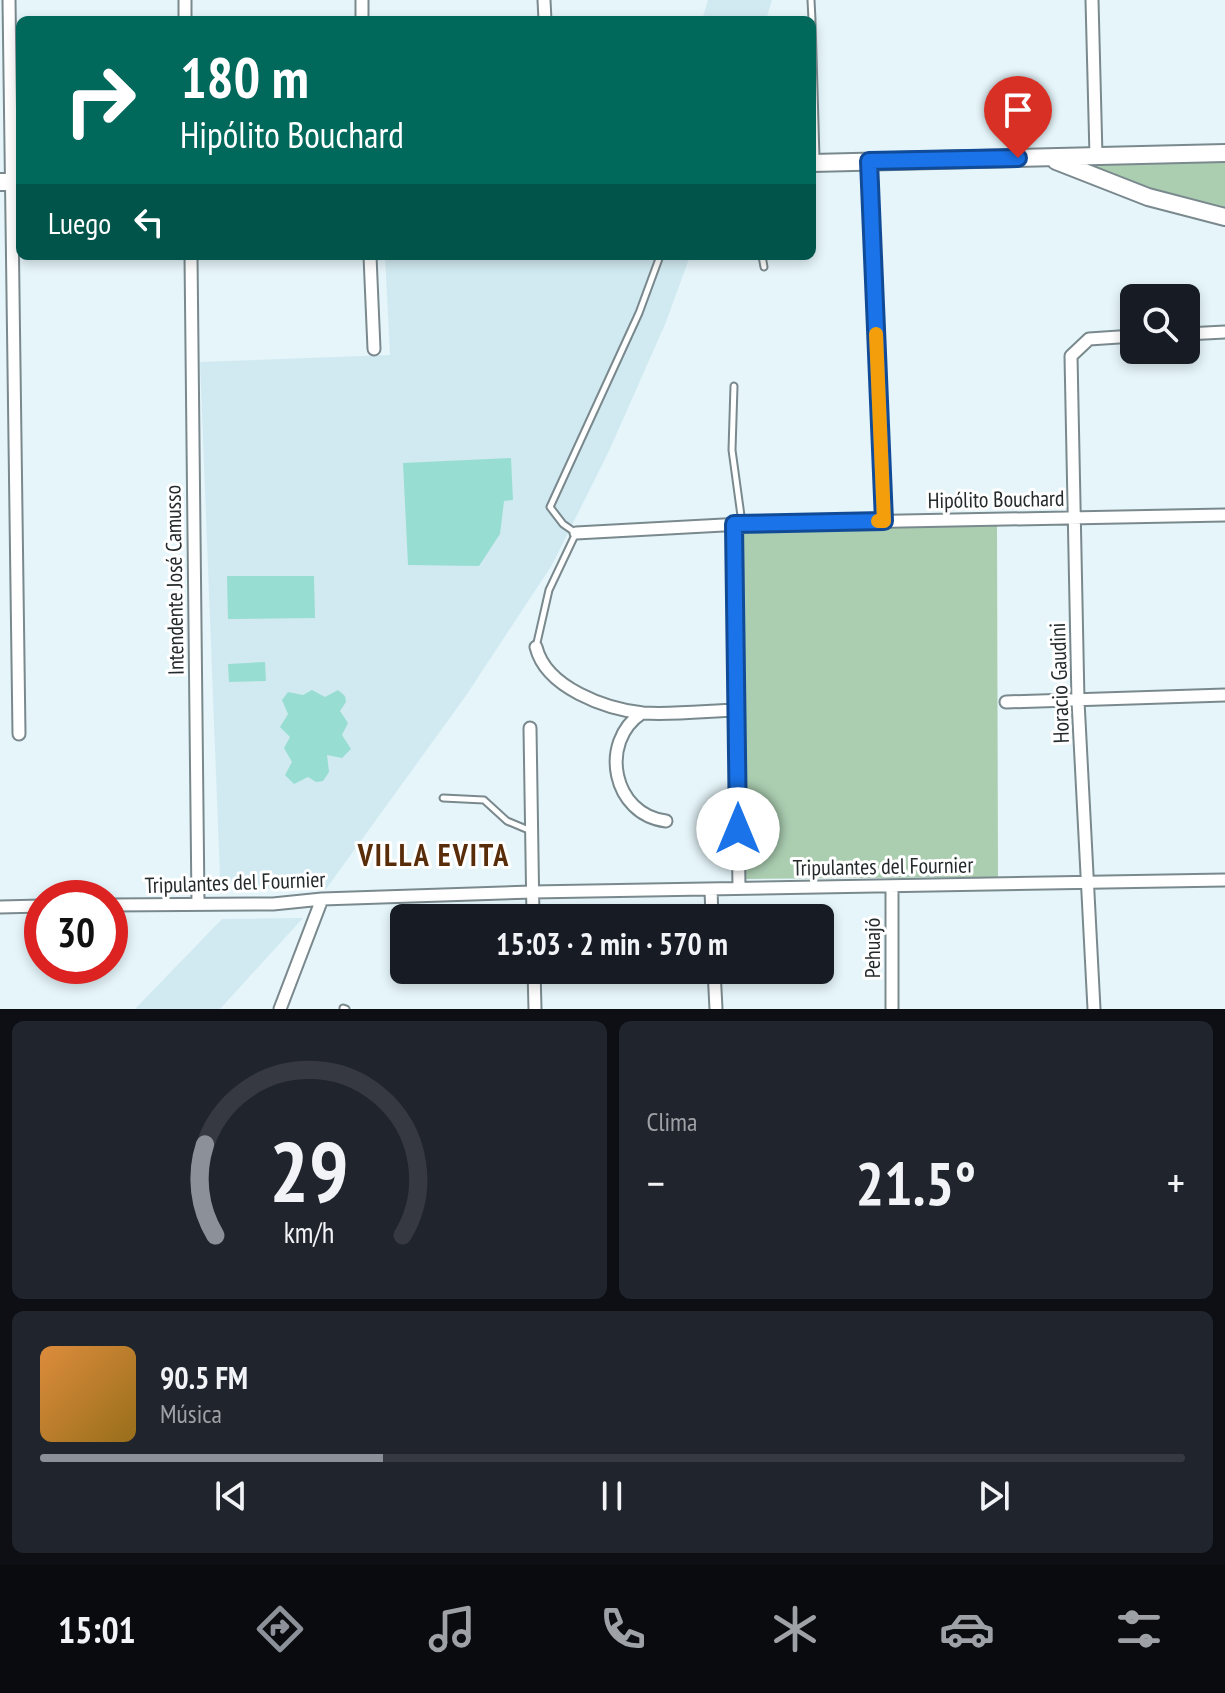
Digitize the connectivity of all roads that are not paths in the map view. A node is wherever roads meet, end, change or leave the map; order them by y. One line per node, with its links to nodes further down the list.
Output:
1 (9, 0): 8 (street)
2 (1092, 0): 4 (street)
3 (1225, 153): 4 (street)
4 (1096, 156): 5 (street)
5 (1047, 158): 6 (street); 9 (street)
6 (869, 161): 7 (street); 22 (street)
7 (816, 163)
8 (11, 182): 32 (street)
9 (1225, 217)
10 (191, 260): 43 (street, Intendente José Camusso)
11 (370, 260): 18 (street)
12 (658, 260): 24 (lane)
13 (763, 260): 14 (lane)
14 (764, 267)
15 (1225, 332): 16 (street)
16 (1200, 333)
17 (1120, 337): 21 (street, Horacio Gaudini)
18 (374, 349)
19 (734, 386): 23 (lane)
20 (1225, 515): 21 (street, Hipólito Bouchard)
21 (1075, 518): 22 (street, Hipólito Bouchard); 27 (street, Horacio Gaudini)
22 (884, 521): 23 (street, Hipólito Bouchard)
23 (738, 524): 24 (street, Hipólito Bouchard); 29 (street)
24 (576, 533): 25 (lane)
25 (536, 647): 30 (street)
26 (1225, 695): 27 (street)
27 (1078, 701): 28 (street); 37 (street, Horacio Gaudini)
28 (1006, 702)
29 (737, 710): 30 (street); 39 (street)
30 (642, 713): 34 (street)
31 (530, 728): 35 (street)
32 (19, 734)
33 (443, 798): 35 (lane)
34 (666, 821)
35 (531, 832): 41 (street)
36 (1225, 880): 37 (street, Tripulantes del Fournier)
37 (1086, 881): 38 (street, Tripulantes del Fournier); 55 (street, Horacio Gaudini)
38 (892, 886): 39 (street, Tripulantes del Fournier); 54 (street, Pehuajó)
39 (739, 888): 40 (street, Tripulantes del Fournier)
40 (711, 889): 41 (street, Tripulantes del Fournier); 45 (street)
41 (532, 892): 42 (street, Tripulantes del Fournier); 44 (street)
42 (322, 899): 43 (street, Tripulantes del Fournier); 51 (street)
43 (198, 903): 46 (street, Tripulantes del Fournier)
44 (532, 904)
45 (712, 904)
46 (128, 905)
47 (24, 906): 48 (street)
48 (0, 907)
49 (534, 984): 52 (street)
50 (715, 984): 53 (street)
51 (280, 1009)
52 (535, 1009)
53 (716, 1009)
54 (892, 1009)
55 (1094, 1009)

